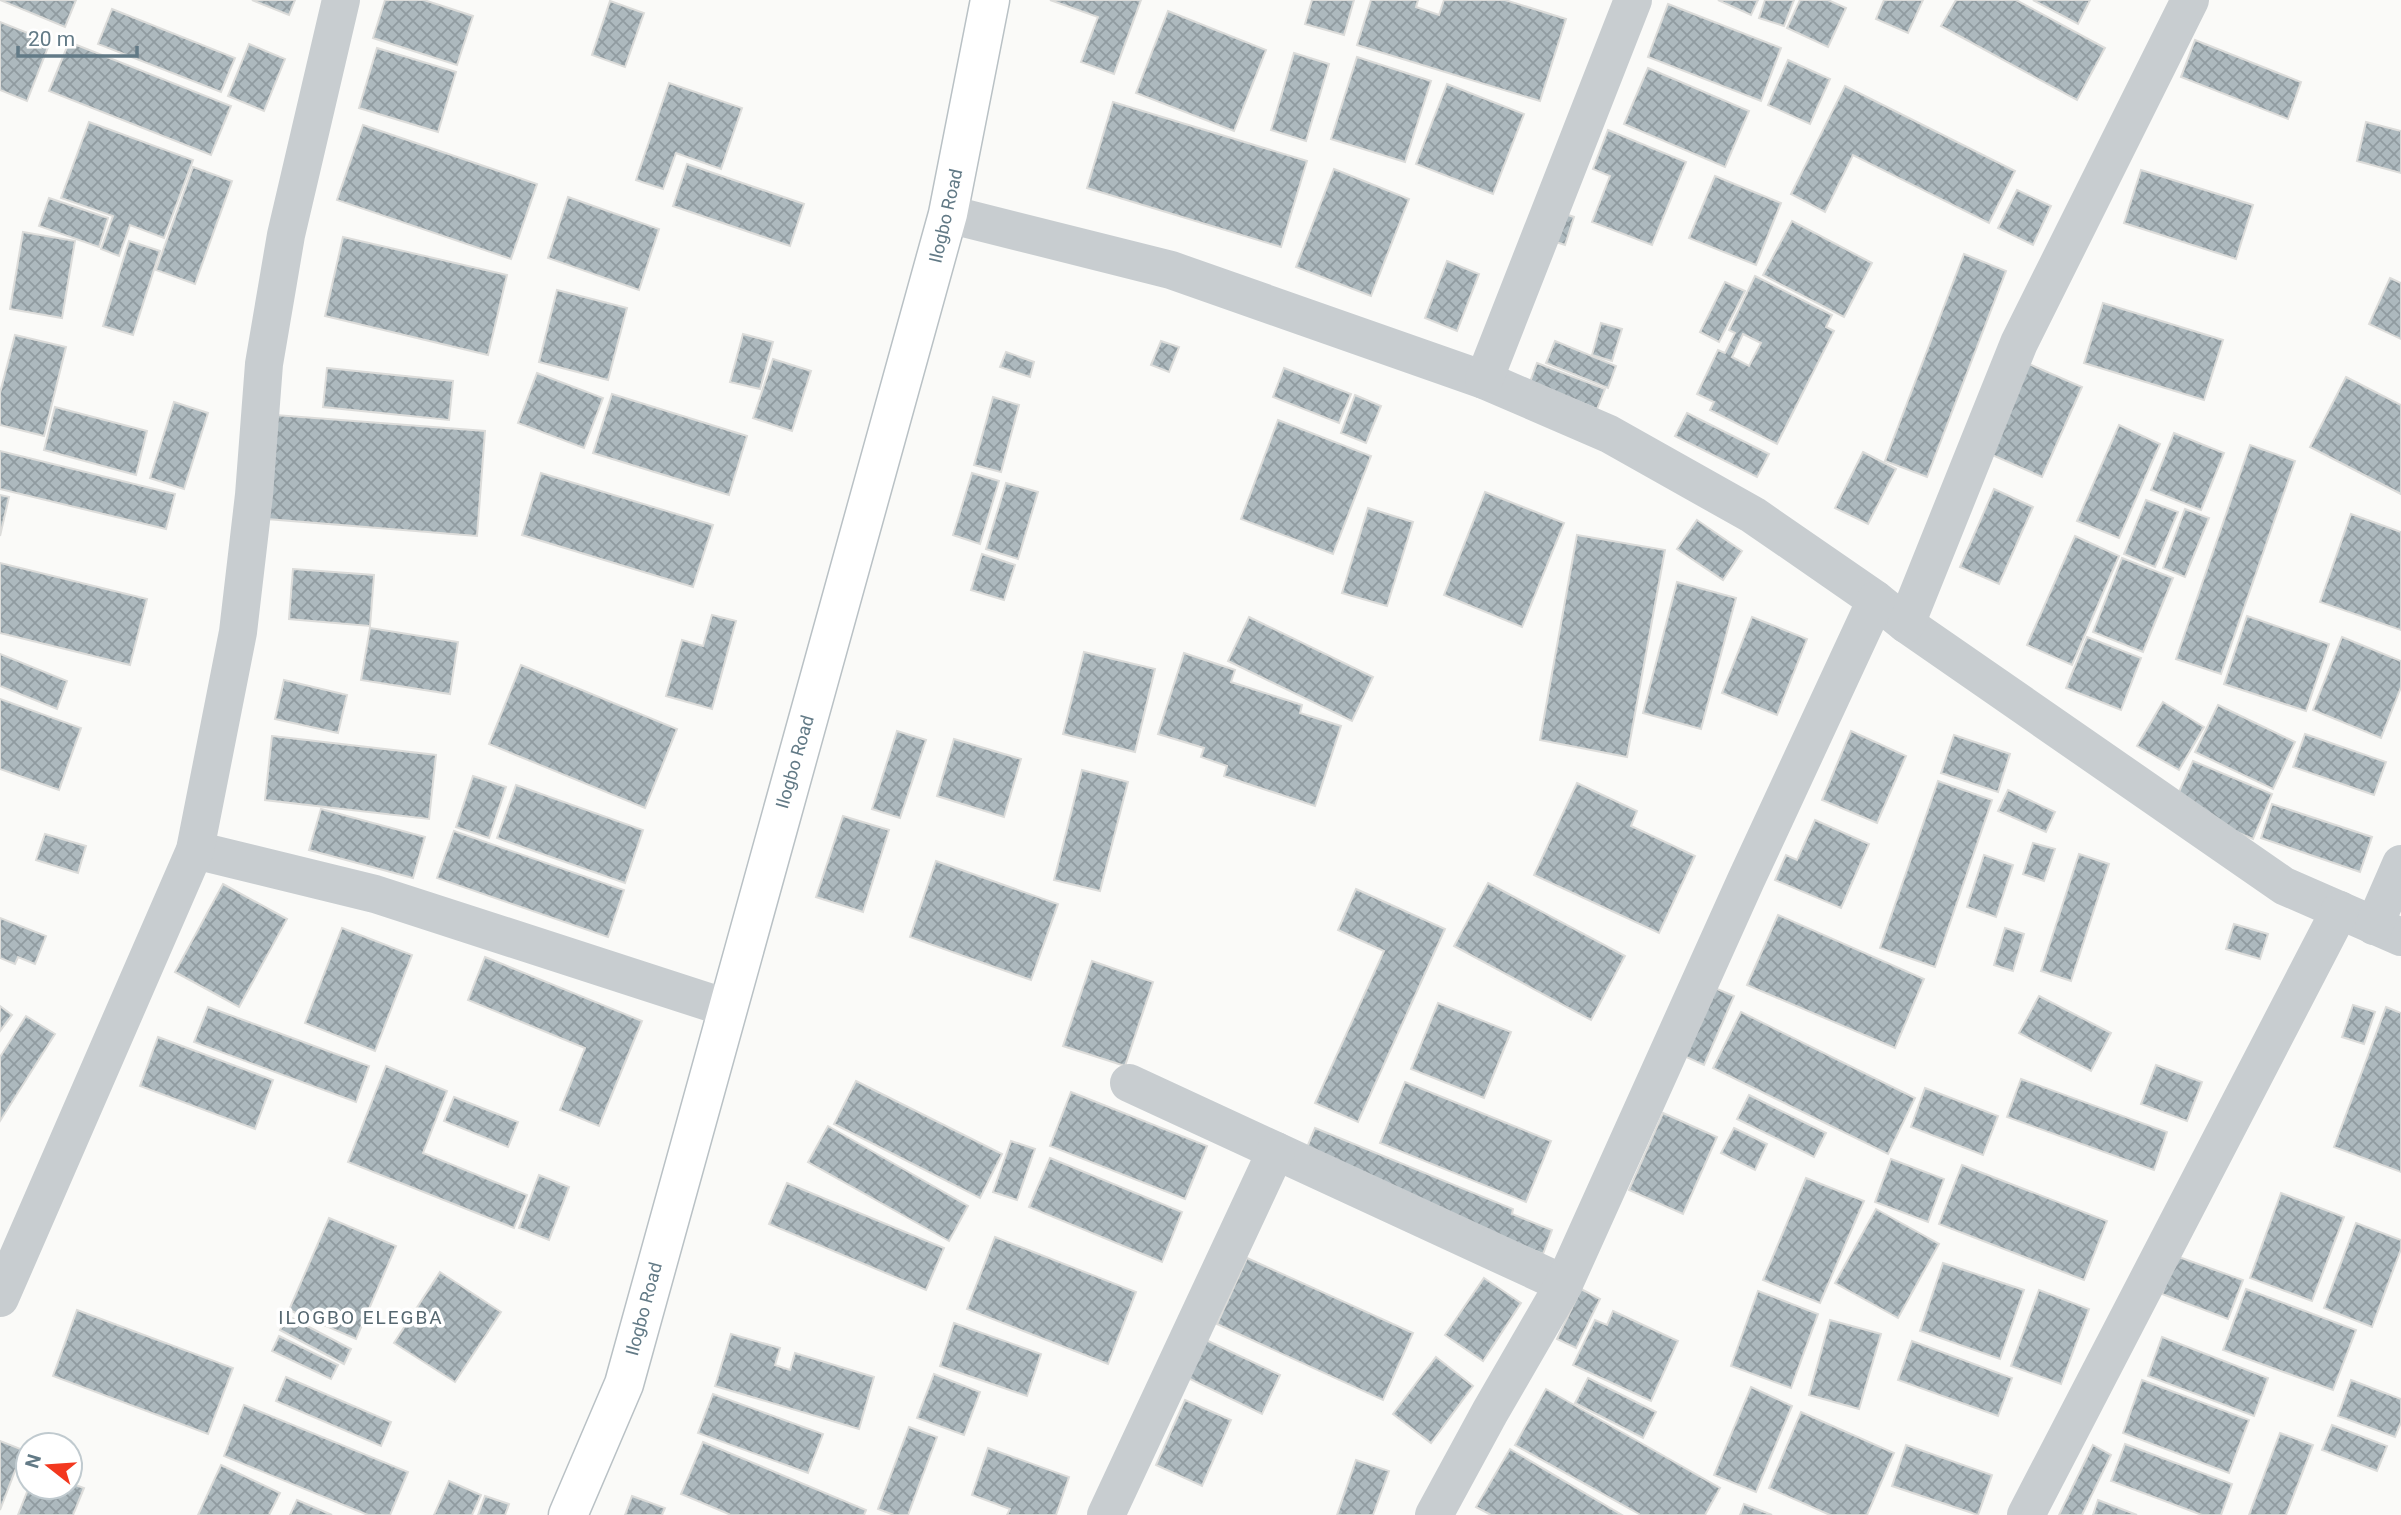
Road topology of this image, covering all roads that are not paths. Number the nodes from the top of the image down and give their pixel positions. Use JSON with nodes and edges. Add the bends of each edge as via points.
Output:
{"nodes":[{"id":1,"x":341,"y":0,"type":"edge"},
{"id":2,"x":990,"y":0,"type":"edge"},
{"id":3,"x":1633,"y":0,"type":"edge"},
{"id":4,"x":2190,"y":0,"type":"edge"},
{"id":5,"x":948,"y":214,"type":"junction"},
{"id":6,"x":1484,"y":380,"type":"junction"},
{"id":7,"x":1876,"y":600,"type":"junction"},
{"id":8,"x":1906,"y":624,"type":"junction"},
{"id":9,"x":195,"y":850,"type":"junction"},
{"id":10,"x":2401,"y":864,"type":"edge"},
{"id":11,"x":2372,"y":924,"type":"edge"},
{"id":12,"x":727,"y":1008,"type":"junction"},
{"id":13,"x":1129,"y":1083,"type":"dead end"},
{"id":14,"x":1276,"y":1151,"type":"junction"},
{"id":15,"x":1564,"y":1283,"type":"junction"},
{"id":16,"x":0,"y":1298,"type":"edge"},
{"id":17,"x":568,"y":1515,"type":"edge"},
{"id":18,"x":1107,"y":1515,"type":"edge"},
{"id":19,"x":1434,"y":1515,"type":"edge"},
{"id":20,"x":2026,"y":1515,"type":"edge"}],
"edges":[{"from":1,"to":9,"type":"street","via":[[279,274],[264,364],[238,632]]},
{"from":2,"to":5,"type":"main road","name":"Ilogbo Road"},
{"from":3,"to":6,"type":"street"},
{"from":4,"to":8,"type":"street","via":[[2020,343]]},
{"from":5,"to":6,"type":"street","via":[[1171,270]]},
{"from":5,"to":12,"type":"main road","name":"Ilogbo Road"},
{"from":6,"to":7,"type":"street","via":[[1609,434],[1741,508]]},
{"from":7,"to":8,"type":"street"},
{"from":7,"to":15,"type":"street"},
{"from":8,"to":11,"type":"street","via":[[2284,886]]},
{"from":9,"to":12,"type":"street","via":[[375,894]]},
{"from":9,"to":16,"type":"street"},
{"from":10,"to":11,"type":"street"},
{"from":11,"to":20,"type":"street"},
{"from":12,"to":17,"type":"main road","name":"Ilogbo Road","via":[[624,1384]]},
{"from":13,"to":14,"type":"street"},
{"from":14,"to":15,"type":"street"},
{"from":14,"to":18,"type":"street"},
{"from":15,"to":19,"type":"street"}]}
